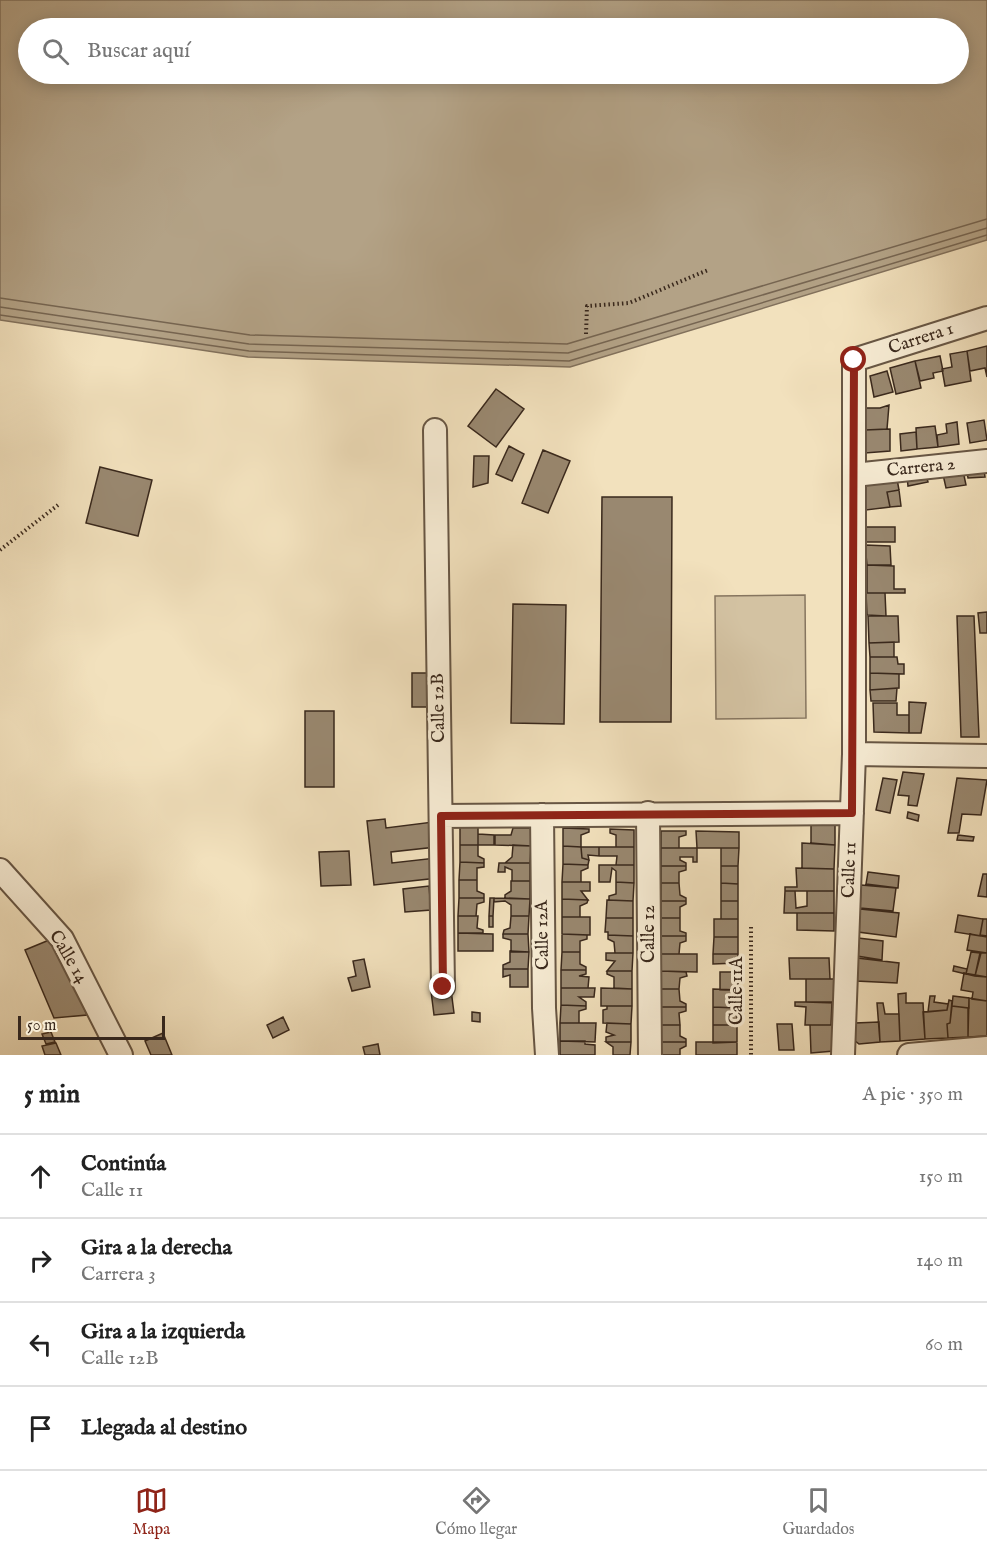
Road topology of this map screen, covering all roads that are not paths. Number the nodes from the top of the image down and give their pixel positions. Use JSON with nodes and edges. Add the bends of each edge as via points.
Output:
{"nodes":[{"id":1,"x":987,"y":318,"type":"edge"},
{"id":2,"x":854,"y":360,"type":"joint"},
{"id":3,"x":435,"y":430,"type":"dead end"},
{"id":4,"x":987,"y":461,"type":"edge"},
{"id":5,"x":854,"y":475,"type":"junction"},
{"id":6,"x":854,"y":754,"type":"junction"},
{"id":7,"x":987,"y":756,"type":"edge"},
{"id":8,"x":648,"y":813,"type":"junction"},
{"id":9,"x":852,"y":813,"type":"junction"},
{"id":10,"x":542,"y":815,"type":"junction"},
{"id":11,"x":441,"y":816,"type":"junction"},
{"id":12,"x":0,"y":870,"type":"edge"},
{"id":13,"x":443,"y":987,"type":"dead end"},
{"id":14,"x":987,"y":1048,"type":"edge"},
{"id":15,"x":121,"y":1055,"type":"edge"},
{"id":16,"x":547,"y":1055,"type":"edge"},
{"id":17,"x":650,"y":1055,"type":"edge"},
{"id":18,"x":843,"y":1055,"type":"edge"},
{"id":19,"x":909,"y":1055,"type":"edge"}],
"edges":[{"from":1,"to":2,"type":"street","name":"Carrera 1"},
{"from":2,"to":5,"type":"street","name":"Calle 11"},
{"from":3,"to":11,"type":"street","name":"Calle 12B"},
{"from":4,"to":5,"type":"street","name":"Carrera 2"},
{"from":5,"to":6,"type":"street","name":"Calle 11"},
{"from":6,"to":7,"type":"street"},
{"from":6,"to":9,"type":"street","name":"Calle 11"},
{"from":8,"to":9,"type":"street"},
{"from":8,"to":10,"type":"street"},
{"from":8,"to":17,"type":"street","name":"Calle 12"},
{"from":9,"to":18,"type":"street","name":"Calle 11"},
{"from":10,"to":11,"type":"street"},
{"from":10,"to":16,"type":"street","name":"Calle 12A"},
{"from":11,"to":13,"type":"street","name":"Calle 12B"},
{"from":12,"to":15,"type":"street","name":"Calle 14","via":[[62,939]]},
{"from":14,"to":19,"type":"street"}]}
